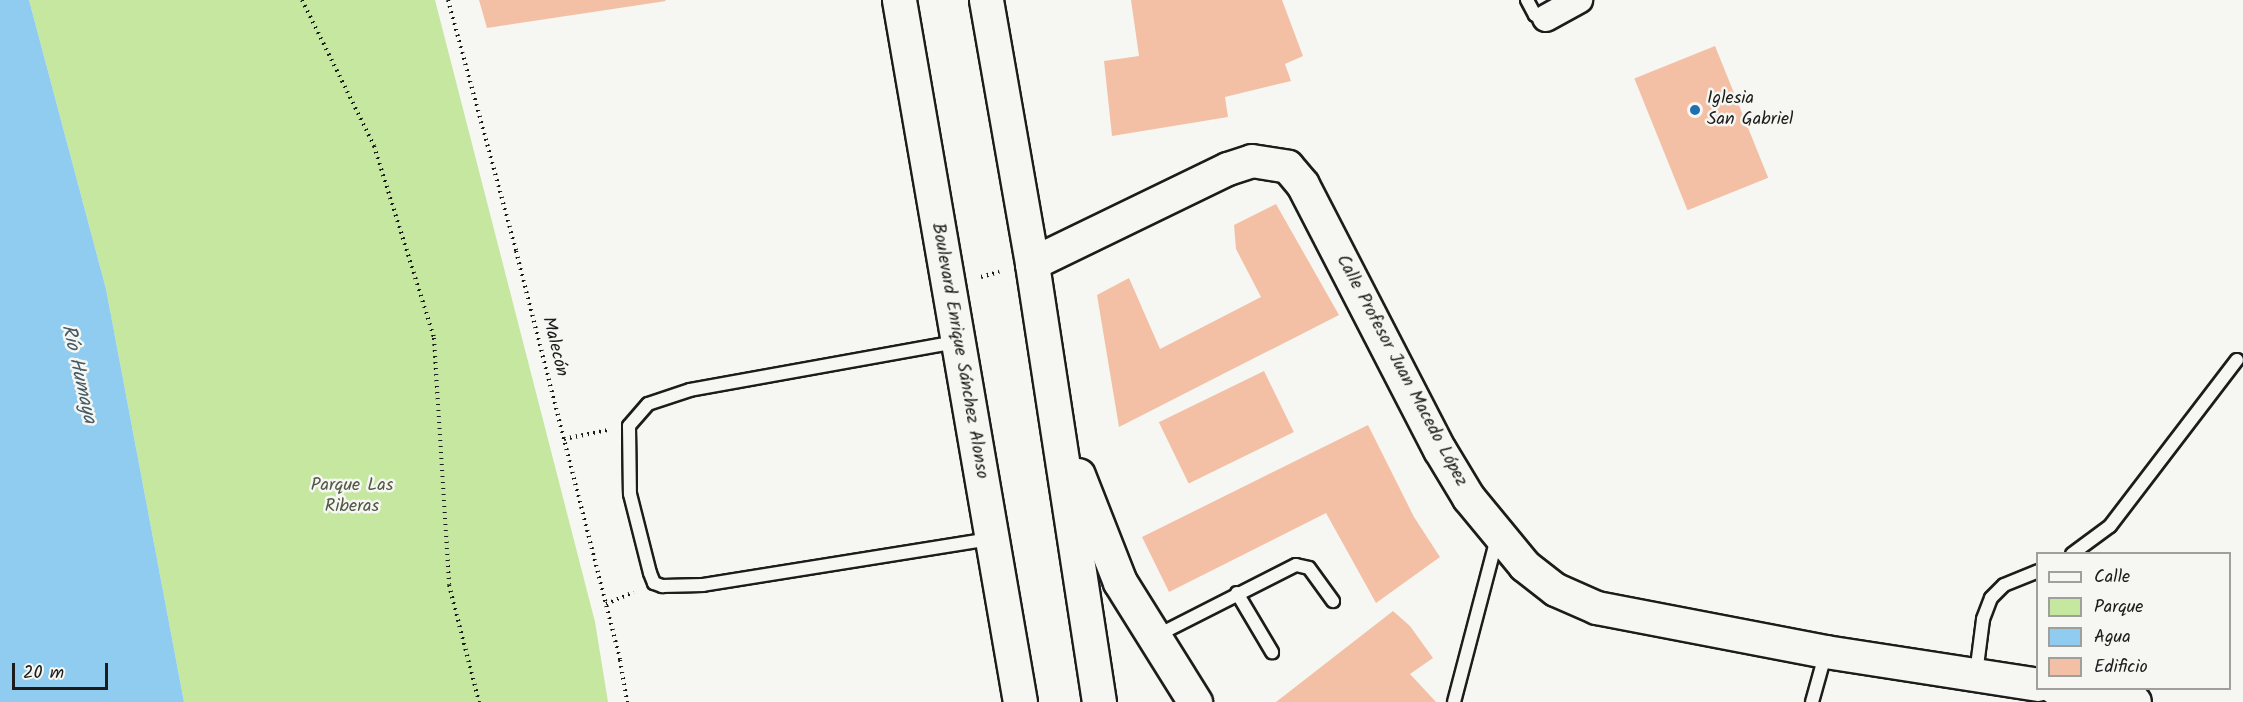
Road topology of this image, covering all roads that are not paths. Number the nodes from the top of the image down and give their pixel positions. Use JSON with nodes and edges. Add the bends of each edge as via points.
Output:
{"nodes":[{"id":1,"x":898,"y":0,"type":"edge"},
{"id":2,"x":986,"y":0,"type":"edge"},
{"id":3,"x":1527,"y":0,"type":"edge"},
{"id":4,"x":1579,"y":0,"type":"edge"},
{"id":5,"x":1546,"y":18,"type":"joint"},
{"id":6,"x":1032,"y":264,"type":"junction"},
{"id":7,"x":956,"y":342,"type":"junction"},
{"id":8,"x":2237,"y":360,"type":"dead end"},
{"id":9,"x":1057,"y":416,"type":"junction"},
{"id":10,"x":1498,"y":535,"type":"junction"},
{"id":11,"x":991,"y":539,"type":"junction"},
{"id":12,"x":2075,"y":552,"type":"edge"},
{"id":13,"x":2036,"y":571,"type":"edge"},
{"id":14,"x":1237,"y":593,"type":"junction"},
{"id":15,"x":1333,"y":601,"type":"dead end"},
{"id":16,"x":1152,"y":638,"type":"junction"},
{"id":17,"x":1272,"y":652,"type":"dead end"},
{"id":18,"x":1826,"y":652,"type":"junction"},
{"id":19,"x":1976,"y":674,"type":"junction"},
{"id":20,"x":2036,"y":686,"type":"edge"},
{"id":21,"x":2066,"y":690,"type":"edge"},
{"id":22,"x":1020,"y":702,"type":"edge"},
{"id":23,"x":1099,"y":702,"type":"edge"},
{"id":24,"x":1195,"y":702,"type":"edge"},
{"id":25,"x":1454,"y":702,"type":"edge"},
{"id":26,"x":1812,"y":702,"type":"edge"},
{"id":27,"x":2135,"y":702,"type":"edge"}],
"edges":[{"from":1,"to":7,"type":"main road","name":"Boulevard Enrique Sánchez Alonso"},
{"from":2,"to":6,"type":"main road"},
{"from":3,"to":5,"type":"lane","via":[[1535,15]]},
{"from":4,"to":5,"type":"street"},
{"from":6,"to":9,"type":"main road"},
{"from":6,"to":10,"type":"street","name":"Calle Profesor Juan Macedo López","via":[[1228,169],[1252,161],[1288,167],[1303,185],[1440,450]]},
{"from":7,"to":11,"type":"main road","name":"Boulevard Enrique Sánchez Alonso"},
{"from":7,"to":11,"type":"lane","via":[[690,390],[648,404],[629,426],[630,494],[654,583],[703,585]]},
{"from":8,"to":12,"type":"lane","via":[[2110,526]]},
{"from":9,"to":16,"type":"main road","via":[[1116,571]]},
{"from":9,"to":23,"type":"main road"},
{"from":10,"to":18,"type":"street","name":"Calle Profesor Juan Macedo López","via":[[1526,566],[1556,590],[1597,608]]},
{"from":10,"to":25,"type":"lane"},
{"from":11,"to":22,"type":"main road","name":"Boulevard Enrique Sánchez Alonso"},
{"from":13,"to":19,"type":"lane","via":[[2004,585],[1991,598],[1983,619]]},
{"from":14,"to":15,"type":"lane","via":[[1278,571],[1303,565]]},
{"from":14,"to":16,"type":"lane"},
{"from":14,"to":17,"type":"lane"},
{"from":16,"to":24,"type":"main road"},
{"from":18,"to":19,"type":"street","name":"Calle Profesor Juan Macedo López"},
{"from":18,"to":26,"type":"lane"},
{"from":19,"to":20,"type":"street","name":"Calle Profesor Juan Macedo López"},
{"from":21,"to":27,"type":"street"}]}
